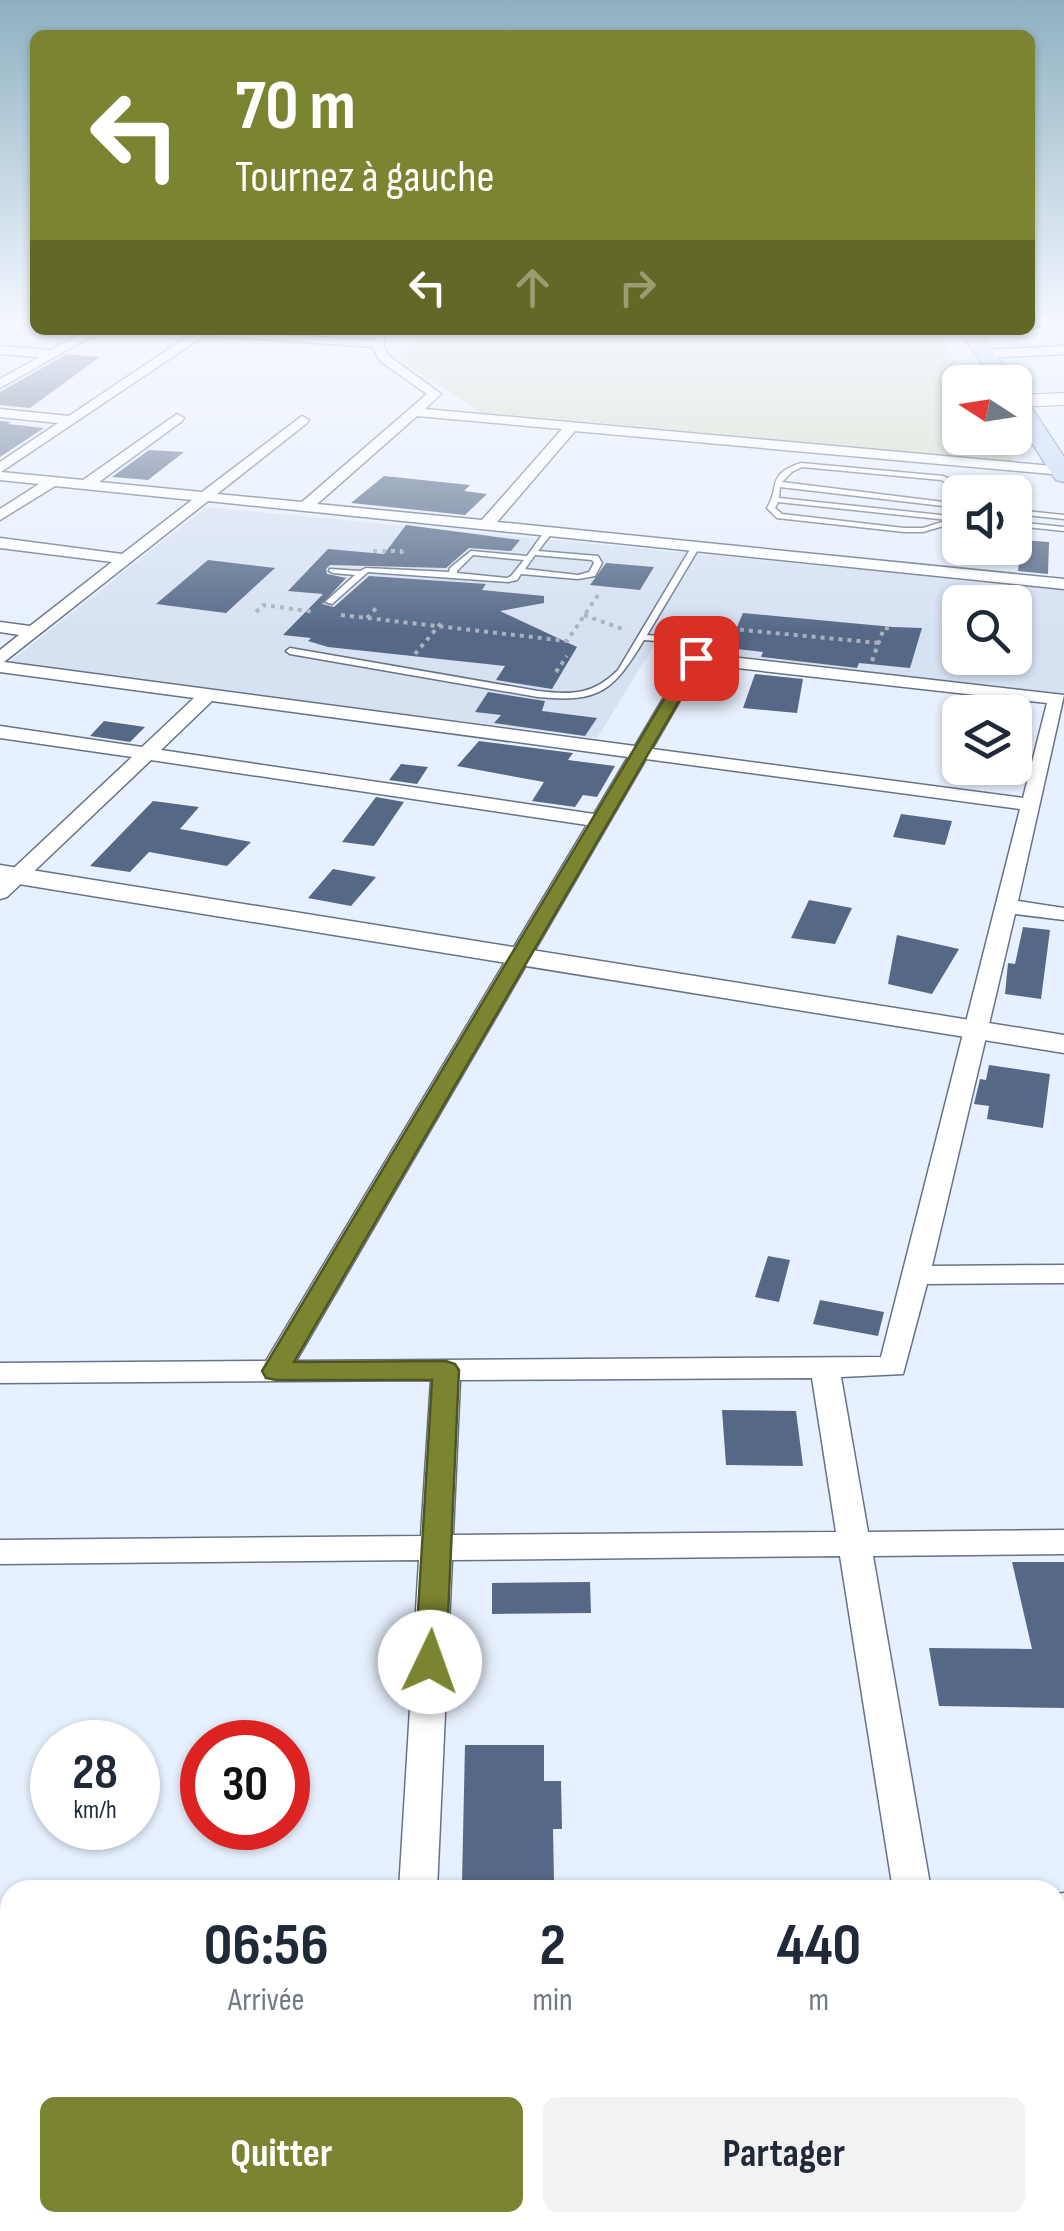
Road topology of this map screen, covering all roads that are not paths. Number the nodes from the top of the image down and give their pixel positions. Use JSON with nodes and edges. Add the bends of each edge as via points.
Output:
{"nodes":[{"id":1,"x":63,"y":425,"type":"edge"},
{"id":2,"x":167,"y":425,"type":"edge"},
{"id":3,"x":296,"y":425,"type":"edge"},
{"id":4,"x":399,"y":425,"type":"edge"},
{"id":5,"x":560,"y":425,"type":"edge"},
{"id":6,"x":570,"y":426,"type":"junction"},
{"id":7,"x":1032,"y":426,"type":"edge"},
{"id":8,"x":0,"y":468,"type":"edge"},
{"id":9,"x":1063,"y":473,"type":"edge"},
{"id":10,"x":0,"y":476,"type":"edge"},
{"id":11,"x":942,"y":478,"type":"edge"},
{"id":12,"x":53,"y":481,"type":"junction"},
{"id":13,"x":86,"y":484,"type":"junction"},
{"id":14,"x":777,"y":484,"type":"junction"},
{"id":15,"x":206,"y":496,"type":"junction"},
{"id":16,"x":776,"y":500,"type":"junction"},
{"id":17,"x":0,"y":501,"type":"edge"},
{"id":18,"x":20,"y":503,"type":"junction"},
{"id":19,"x":942,"y":504,"type":"edge"},
{"id":20,"x":306,"y":506,"type":"junction"},
{"id":21,"x":1032,"y":514,"type":"edge"},
{"id":22,"x":0,"y":516,"type":"edge"},
{"id":23,"x":1064,"y":517,"type":"edge"},
{"id":24,"x":485,"y":526,"type":"junction"},
{"id":25,"x":1032,"y":526,"type":"edge"},
{"id":26,"x":1064,"y":529,"type":"edge"},
{"id":27,"x":548,"y":533,"type":"junction"},
{"id":28,"x":0,"y":543,"type":"edge"},
{"id":29,"x":695,"y":548,"type":"junction"},
{"id":30,"x":531,"y":555,"type":"junction"},
{"id":31,"x":406,"y":558,"type":"dead end"},
{"id":32,"x":126,"y":559,"type":"junction"},
{"id":33,"x":396,"y":570,"type":"junction"},
{"id":34,"x":519,"y":571,"type":"junction"},
{"id":35,"x":334,"y":572,"type":"dead end"},
{"id":36,"x":358,"y":573,"type":"junction"},
{"id":37,"x":453,"y":575,"type":"junction"},
{"id":38,"x":1064,"y":584,"type":"edge"},
{"id":39,"x":328,"y":602,"type":"dead end"},
{"id":40,"x":0,"y":627,"type":"edge"},
{"id":41,"x":34,"y":632,"type":"junction"},
{"id":42,"x":642,"y":636,"type":"junction"},
{"id":43,"x":714,"y":644,"type":"road end"},
{"id":44,"x":290,"y":651,"type":"dead end"},
{"id":45,"x":0,"y":658,"type":"edge"},
{"id":46,"x":0,"y":667,"type":"edge"},
{"id":47,"x":208,"y":695,"type":"junction"},
{"id":48,"x":1060,"y":700,"type":"edge"},
{"id":49,"x":0,"y":732,"type":"edge"},
{"id":50,"x":640,"y":753,"type":"junction"},
{"id":51,"x":146,"y":754,"type":"junction"},
{"id":52,"x":1031,"y":805,"type":"junction"},
{"id":53,"x":600,"y":821,"type":"junction"},
{"id":54,"x":6,"y":880,"type":"edge"},
{"id":55,"x":1006,"y":906,"type":"junction"},
{"id":56,"x":1064,"y":914,"type":"edge"},
{"id":57,"x":520,"y":957,"type":"junction"},
{"id":58,"x":976,"y":1030,"type":"junction"},
{"id":59,"x":1064,"y":1044,"type":"edge"},
{"id":60,"x":1064,"y":1274,"type":"edge"},
{"id":61,"x":916,"y":1275,"type":"junction"},
{"id":62,"x":825,"y":1368,"type":"junction"},
{"id":63,"x":446,"y":1370,"type":"junction"},
{"id":64,"x":276,"y":1371,"type":"junction"},
{"id":65,"x":0,"y":1373,"type":"edge"},
{"id":66,"x":1064,"y":1542,"type":"edge"},
{"id":67,"x":854,"y":1544,"type":"junction"},
{"id":68,"x":436,"y":1548,"type":"junction"},
{"id":69,"x":0,"y":1552,"type":"edge"},
{"id":70,"x":419,"y":1880,"type":"edge"},
{"id":71,"x":910,"y":1880,"type":"edge"}],
"edges":[{"from":1,"to":8,"type":"street"},
{"from":2,"to":13,"type":"street"},
{"from":3,"to":15,"type":"street"},
{"from":4,"to":20,"type":"street"},
{"from":5,"to":6,"type":"street"},
{"from":6,"to":9,"type":"street"},
{"from":6,"to":24,"type":"street"},
{"from":7,"to":9,"type":"highway"},
{"from":10,"to":12,"type":"street"},
{"from":11,"to":14,"type":"lane","via":[[801,465]]},
{"from":12,"to":13,"type":"street"},
{"from":12,"to":18,"type":"street"},
{"from":13,"to":15,"type":"street"},
{"from":14,"to":16,"type":"lane"},
{"from":14,"to":19,"type":"lane"},
{"from":15,"to":20,"type":"street"},
{"from":15,"to":32,"type":"street"},
{"from":16,"to":16,"type":"lane","via":[[771,508],[780,516],[904,530],[960,519]]},
{"from":17,"to":18,"type":"street"},
{"from":18,"to":22,"type":"street"},
{"from":20,"to":24,"type":"street"},
{"from":21,"to":23,"type":"lane"},
{"from":24,"to":27,"type":"street"},
{"from":25,"to":26,"type":"lane"},
{"from":27,"to":29,"type":"street"},
{"from":27,"to":30,"type":"lane"},
{"from":28,"to":32,"type":"street"},
{"from":29,"to":38,"type":"street"},
{"from":29,"to":42,"type":"lane"},
{"from":30,"to":34,"type":"lane"},
{"from":30,"to":34,"type":"lane","via":[[598,563],[592,574],[578,577]]},
{"from":30,"to":37,"type":"lane","via":[[472,554]]},
{"from":31,"to":33,"type":"lane"},
{"from":32,"to":41,"type":"street"},
{"from":33,"to":36,"type":"lane"},
{"from":33,"to":37,"type":"lane"},
{"from":34,"to":37,"type":"lane","via":[[497,582]]},
{"from":35,"to":36,"type":"lane"},
{"from":36,"to":39,"type":"lane"},
{"from":40,"to":41,"type":"street"},
{"from":41,"to":45,"type":"street"},
{"from":42,"to":43,"type":"lane"},
{"from":42,"to":44,"type":"lane","via":[[608,686],[568,697]]},
{"from":46,"to":47,"type":"street"},
{"from":47,"to":50,"type":"street"},
{"from":47,"to":51,"type":"street"},
{"from":48,"to":50,"type":"street","via":[[696,658]]},
{"from":48,"to":52,"type":"street"},
{"from":49,"to":51,"type":"street"},
{"from":50,"to":52,"type":"street"},
{"from":50,"to":53,"type":"street"},
{"from":51,"to":53,"type":"street"},
{"from":51,"to":54,"type":"street"},
{"from":52,"to":55,"type":"street"},
{"from":53,"to":57,"type":"street"},
{"from":54,"to":57,"type":"street"},
{"from":55,"to":56,"type":"street"},
{"from":55,"to":58,"type":"street"},
{"from":57,"to":58,"type":"street"},
{"from":57,"to":64,"type":"street"},
{"from":58,"to":59,"type":"street"},
{"from":58,"to":61,"type":"street"},
{"from":60,"to":61,"type":"street"},
{"from":61,"to":62,"type":"street","via":[[893,1367]]},
{"from":62,"to":63,"type":"street"},
{"from":62,"to":67,"type":"street"},
{"from":63,"to":64,"type":"street"},
{"from":63,"to":68,"type":"street"},
{"from":64,"to":65,"type":"street"},
{"from":66,"to":67,"type":"street"},
{"from":67,"to":68,"type":"street"},
{"from":67,"to":71,"type":"street"},
{"from":68,"to":69,"type":"street"},
{"from":68,"to":70,"type":"street"}]}
